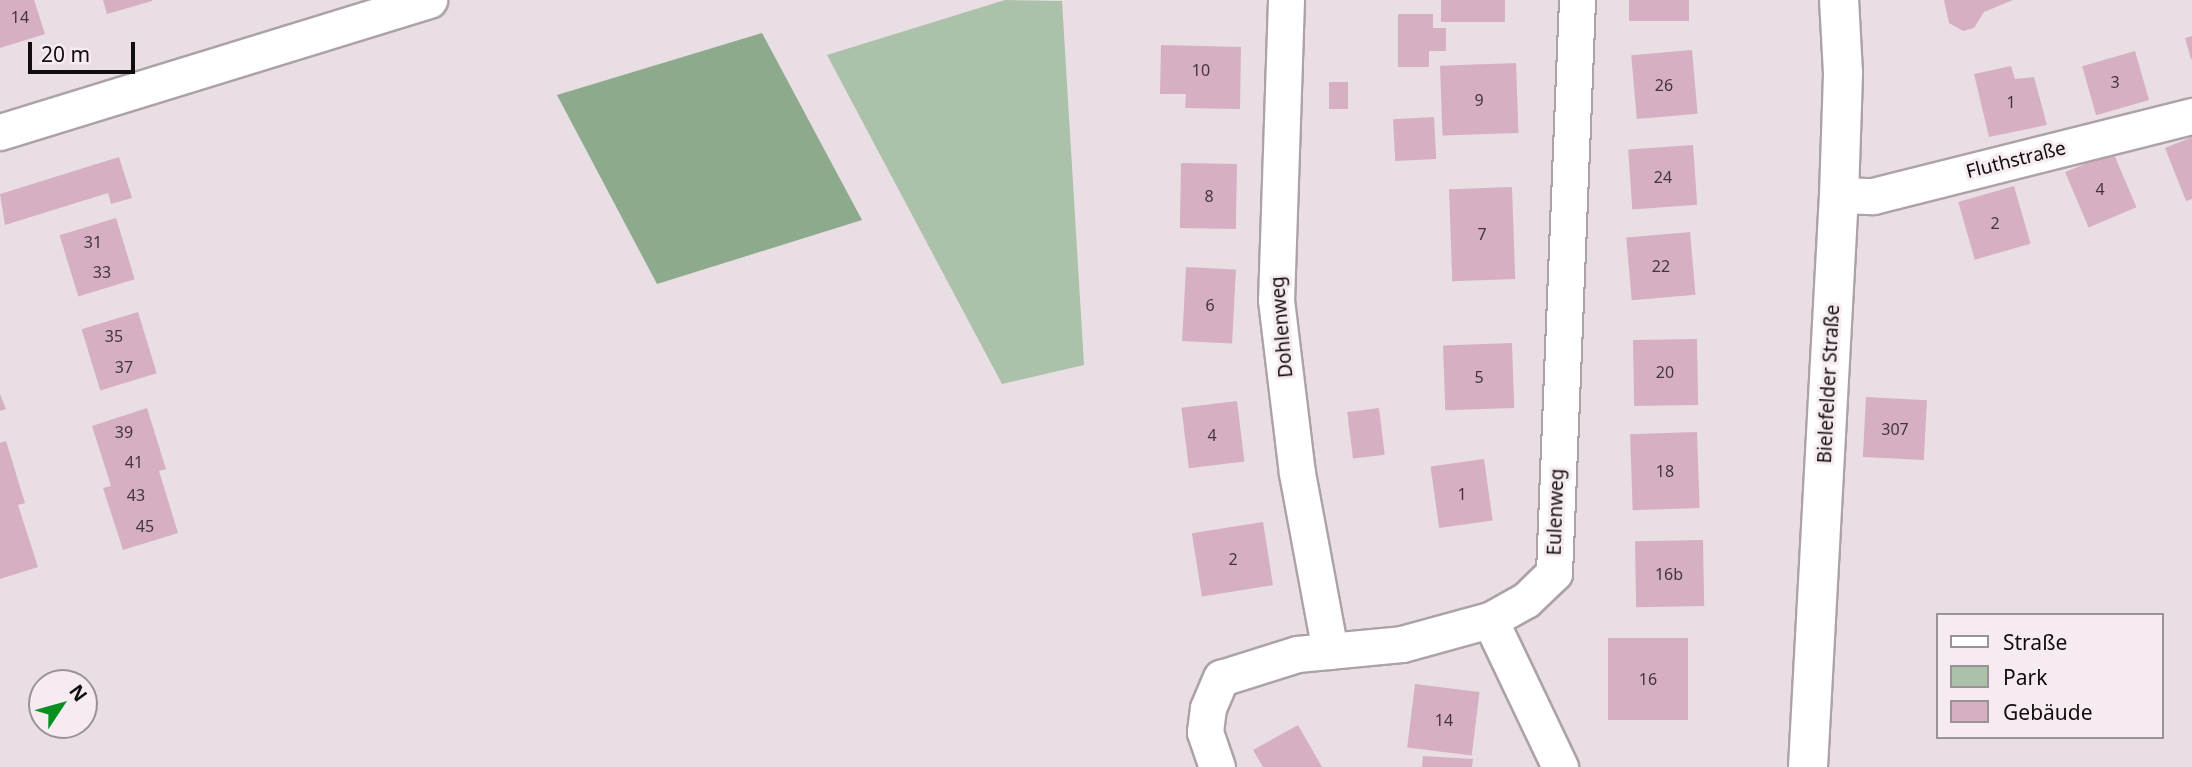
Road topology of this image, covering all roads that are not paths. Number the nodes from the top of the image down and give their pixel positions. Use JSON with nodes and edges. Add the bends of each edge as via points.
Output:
{"nodes":[{"id":1,"x":429,"y":0,"type":"edge"},
{"id":2,"x":1286,"y":0,"type":"edge"},
{"id":3,"x":1577,"y":0,"type":"edge"},
{"id":4,"x":1839,"y":0,"type":"edge"},
{"id":5,"x":2192,"y":116,"type":"edge"},
{"id":6,"x":0,"y":132,"type":"edge"},
{"id":7,"x":1839,"y":195,"type":"junction"},
{"id":8,"x":1490,"y":620,"type":"junction"},
{"id":9,"x":1330,"y":651,"type":"junction"},
{"id":10,"x":1217,"y":767,"type":"edge"},
{"id":11,"x":1560,"y":767,"type":"edge"},
{"id":12,"x":1808,"y":767,"type":"edge"}],
"edges":[{"from":1,"to":6,"type":"street"},
{"from":2,"to":9,"type":"street","name":"Dohlenweg","via":[[1276,300],[1297,474]]},
{"from":3,"to":8,"type":"street","name":"Eulenweg","via":[[1554,573],[1526,600]]},
{"from":4,"to":7,"type":"main road","name":"Bielefelder Straße","via":[[1843,73]]},
{"from":5,"to":7,"type":"street","name":"Fluthstraße","via":[[1873,196]]},
{"from":7,"to":12,"type":"main road","name":"Bielefelder Straße"},
{"from":8,"to":9,"type":"street","name":"Eulenweg","via":[[1402,644]]},
{"from":8,"to":11,"type":"street"},
{"from":9,"to":10,"type":"street","name":"Eulenweg","via":[[1260,663],[1221,678],[1208,708],[1205,732]]}]}
